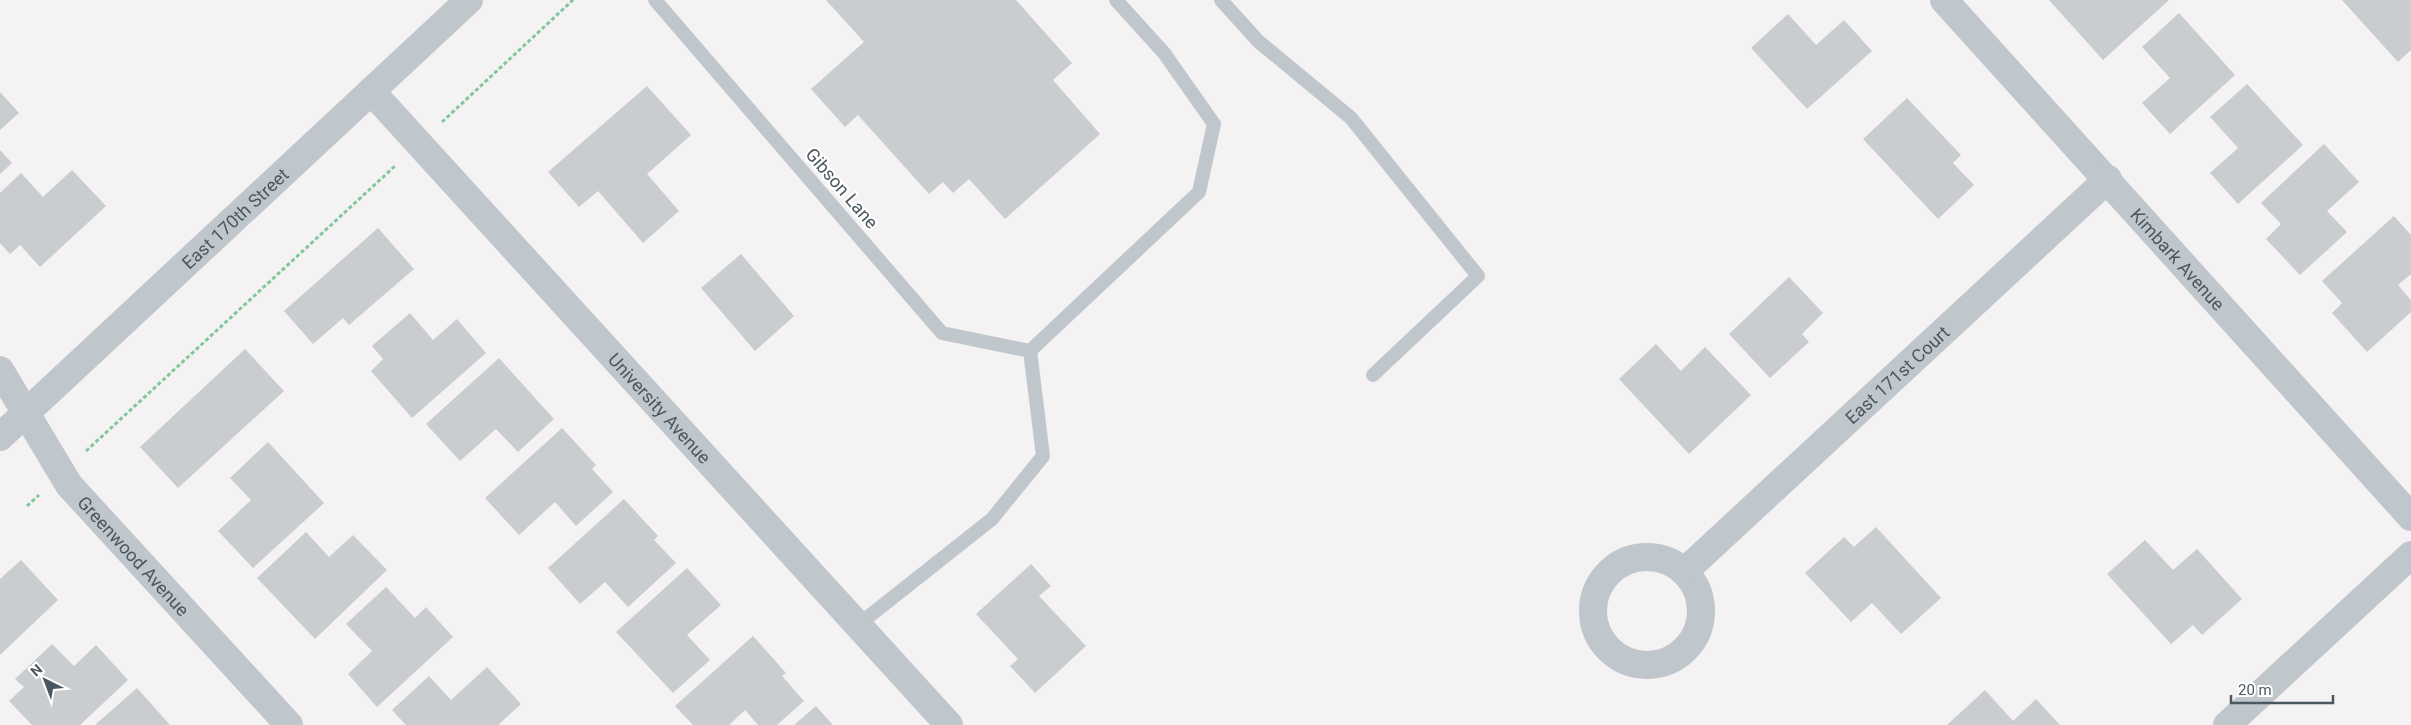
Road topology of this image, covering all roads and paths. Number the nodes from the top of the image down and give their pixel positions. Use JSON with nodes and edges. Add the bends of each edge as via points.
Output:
{"nodes":[{"id":1,"x":469,"y":0,"type":"edge"},
{"id":2,"x":573,"y":0,"type":"edge"},
{"id":3,"x":656,"y":0,"type":"edge"},
{"id":4,"x":1116,"y":0,"type":"edge"},
{"id":5,"x":1221,"y":0,"type":"edge"},
{"id":6,"x":1944,"y":0,"type":"edge"},
{"id":7,"x":371,"y":92,"type":"junction"},
{"id":8,"x":418,"y":144,"type":"junction"},
{"id":9,"x":2108,"y":179,"type":"junction"},
{"id":10,"x":1030,"y":351,"type":"junction"},
{"id":11,"x":0,"y":370,"type":"edge"},
{"id":12,"x":1373,"y":375,"type":"dead end"},
{"id":13,"x":25,"y":414,"type":"junction"},
{"id":14,"x":0,"y":437,"type":"edge"},
{"id":15,"x":80,"y":457,"type":"dead end"},
{"id":16,"x":2411,"y":517,"type":"edge"},
{"id":17,"x":2411,"y":555,"type":"edge"},
{"id":18,"x":1685,"y":571,"type":"dead end"},
{"id":19,"x":858,"y":625,"type":"junction"},
{"id":20,"x":289,"y":725,"type":"edge"},
{"id":21,"x":949,"y":725,"type":"edge"},
{"id":22,"x":2227,"y":725,"type":"edge"}],
"edges":[{"from":1,"to":7,"type":"street","name":"East 170th Street"},
{"from":2,"to":8,"type":"path"},
{"from":3,"to":10,"type":"lane","name":"Gibson Lane","via":[[942,333]]},
{"from":4,"to":10,"type":"lane","via":[[1164,53],[1214,124],[1199,192]]},
{"from":5,"to":12,"type":"lane","via":[[1258,41],[1351,118],[1478,276]]},
{"from":6,"to":9,"type":"street","name":"Kimbark Avenue"},
{"from":7,"to":8,"type":"street","name":"University Avenue"},
{"from":7,"to":13,"type":"street","name":"East 170th Street"},
{"from":8,"to":15,"type":"path"},
{"from":8,"to":19,"type":"street","name":"University Avenue"},
{"from":9,"to":16,"type":"street","name":"Kimbark Avenue"},
{"from":9,"to":18,"type":"street","name":"East 171st Court"},
{"from":10,"to":19,"type":"lane","via":[[1043,456],[992,519]]},
{"from":11,"to":13,"type":"street","name":"Greenwood Avenue"},
{"from":13,"to":14,"type":"street","name":"East 170th Street"},
{"from":13,"to":20,"type":"street","name":"Greenwood Avenue","via":[[69,485]]},
{"from":17,"to":22,"type":"street"},
{"from":19,"to":21,"type":"street","name":"University Avenue"}]}
